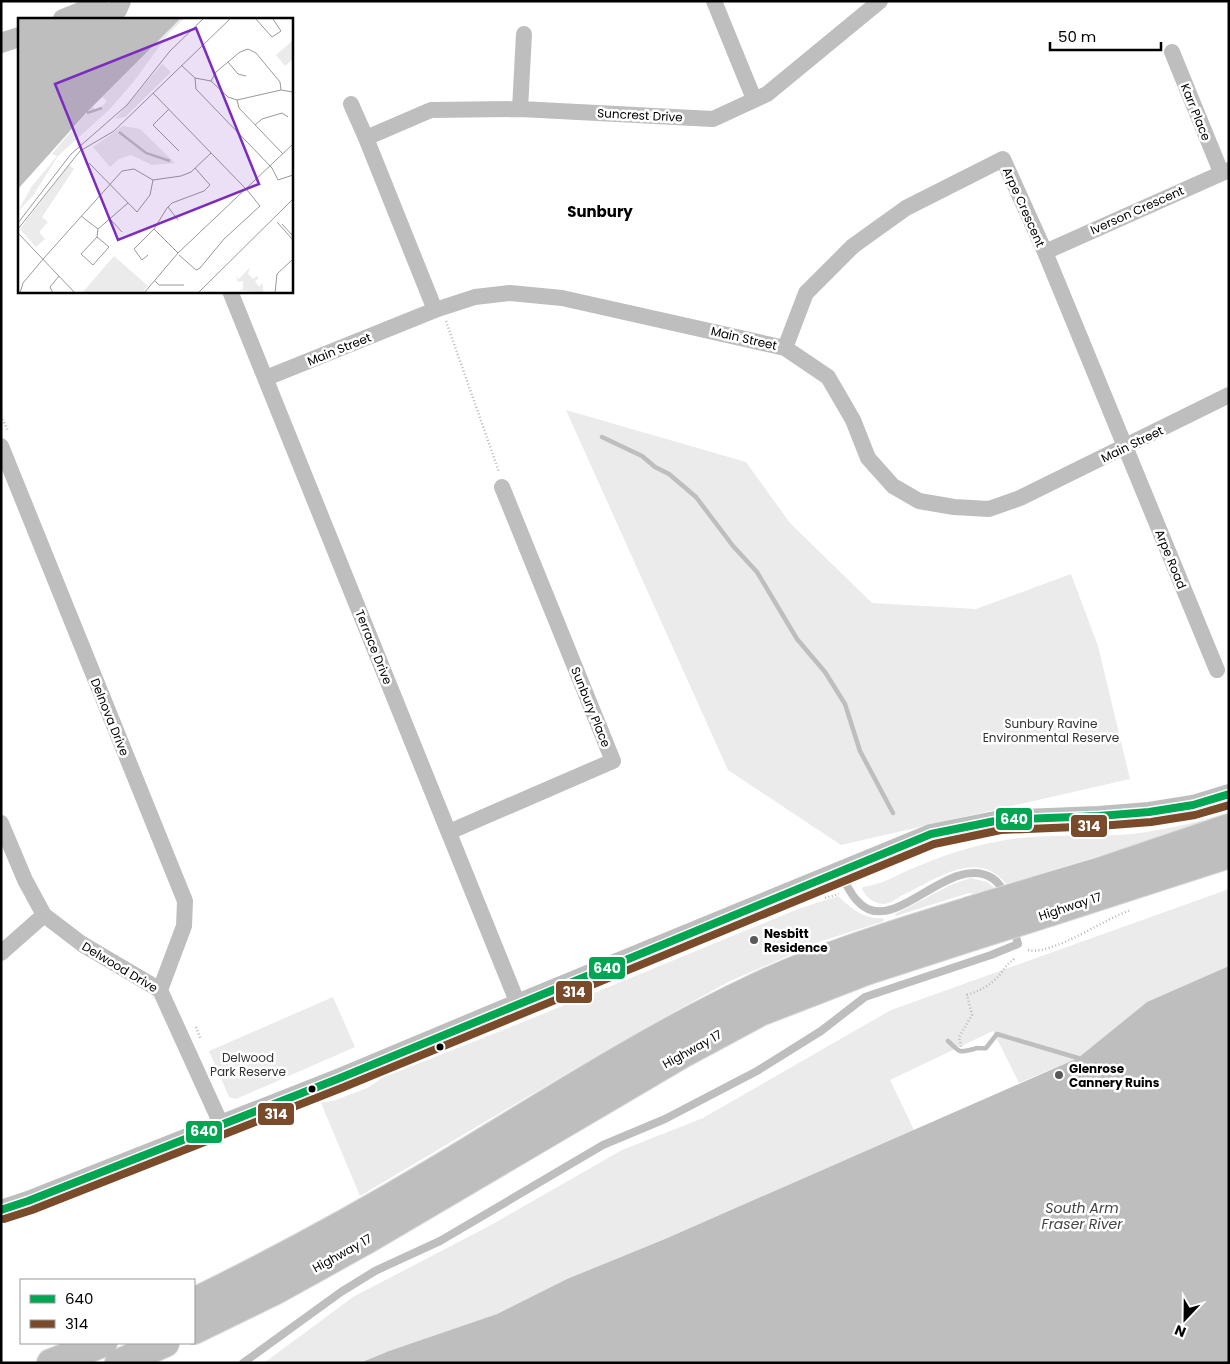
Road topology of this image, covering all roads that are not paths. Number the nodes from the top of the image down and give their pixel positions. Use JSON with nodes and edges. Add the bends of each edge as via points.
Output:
{"nodes":[{"id":1,"x":714,"y":1,"type":"edge"},
{"id":2,"x":880,"y":1,"type":"edge"},
{"id":3,"x":109,"y":8,"type":"edge"},
{"id":4,"x":67,"y":18,"type":"edge"},
{"id":5,"x":524,"y":34,"type":"dead end"},
{"id":6,"x":18,"y":36,"type":"edge"},
{"id":7,"x":1,"y":44,"type":"edge"},
{"id":8,"x":1172,"y":52,"type":"dead end"},
{"id":9,"x":754,"y":99,"type":"junction"},
{"id":10,"x":351,"y":104,"type":"dead end"},
{"id":11,"x":520,"y":109,"type":"junction"},
{"id":12,"x":366,"y":138,"type":"junction"},
{"id":13,"x":1225,"y":171,"type":"edge"},
{"id":14,"x":1045,"y":252,"type":"junction"},
{"id":15,"x":230,"y":292,"type":"edge"},
{"id":16,"x":438,"y":309,"type":"junction"},
{"id":17,"x":785,"y":348,"type":"junction"},
{"id":18,"x":266,"y":378,"type":"junction"},
{"id":19,"x":1229,"y":395,"type":"edge"},
{"id":20,"x":1,"y":446,"type":"edge"},
{"id":21,"x":1125,"y":447,"type":"junction"},
{"id":22,"x":502,"y":487,"type":"road end"},
{"id":23,"x":1217,"y":670,"type":"dead end"},
{"id":24,"x":1229,"y":794,"type":"edge"},
{"id":25,"x":1,"y":823,"type":"edge"},
{"id":26,"x":1229,"y":828,"type":"edge"},
{"id":27,"x":449,"y":832,"type":"junction"},
{"id":28,"x":1229,"y":854,"type":"edge"},
{"id":29,"x":839,"y":871,"type":"junction"},
{"id":30,"x":1048,"y":900,"type":"junction"},
{"id":31,"x":1008,"y":907,"type":"dead end"},
{"id":32,"x":44,"y":915,"type":"junction"},
{"id":33,"x":1010,"y":916,"type":"dead end"},
{"id":34,"x":971,"y":923,"type":"junction"},
{"id":35,"x":1,"y":954,"type":"edge"},
{"id":36,"x":160,"y":990,"type":"junction"},
{"id":37,"x":518,"y":1004,"type":"junction"},
{"id":38,"x":222,"y":1124,"type":"junction"},
{"id":39,"x":1,"y":1210,"type":"edge"},
{"id":40,"x":195,"y":1302,"type":"edge"},
{"id":41,"x":195,"y":1330,"type":"edge"},
{"id":42,"x":100,"y":1344,"type":"edge"},
{"id":43,"x":163,"y":1344,"type":"edge"},
{"id":44,"x":51,"y":1363,"type":"edge"},
{"id":45,"x":119,"y":1363,"type":"edge"},
{"id":46,"x":243,"y":1363,"type":"edge"}],
"edges":[{"from":1,"to":9,"type":"street"},
{"from":2,"to":9,"type":"street","name":"Suncrest Drive","via":[[767,94]]},
{"from":3,"to":4,"type":"street"},
{"from":5,"to":11,"type":"street"},
{"from":6,"to":7,"type":"street"},
{"from":8,"to":13,"type":"street","name":"Karr Place"},
{"from":9,"to":11,"type":"street","name":"Suncrest Drive","via":[[713,119]]},
{"from":10,"to":12,"type":"street"},
{"from":11,"to":12,"type":"street","name":"Suncrest Drive","via":[[431,110]]},
{"from":12,"to":16,"type":"street"},
{"from":13,"to":14,"type":"street","name":"Iverson Crescent"},
{"from":14,"to":17,"type":"street","name":"Arpe Crescent","via":[[1003,159],[906,208],[853,246],[806,293]]},
{"from":14,"to":21,"type":"street","name":"Arpe Crescent"},
{"from":15,"to":18,"type":"street","name":"Terrace Drive"},
{"from":16,"to":17,"type":"street","name":"Main Street","via":[[474,297],[510,293],[562,298]]},
{"from":16,"to":18,"type":"street","name":"Main Street"},
{"from":17,"to":21,"type":"street","name":"Main Street","via":[[828,377],[853,420],[868,458],[893,486],[919,501],[989,509],[1020,498]]},
{"from":18,"to":27,"type":"street","name":"Terrace Drive"},
{"from":19,"to":21,"type":"street","name":"Main Street"},
{"from":20,"to":36,"type":"street","name":"Delnova Drive","via":[[185,901],[184,926]]},
{"from":21,"to":23,"type":"street","name":"Arpe Road"},
{"from":22,"to":27,"type":"street","name":"Sunbury Place","via":[[613,762]]},
{"from":24,"to":29,"type":"street","via":[[1193,805],[1149,812],[1000,820],[963,826],[931,834]]},
{"from":25,"to":32,"type":"street","name":"Delwood Drive"},
{"from":26,"to":30,"type":"highway","name":"Highway 17","via":[[1102,871]]},
{"from":27,"to":37,"type":"street","name":"Terrace Drive"},
{"from":28,"to":30,"type":"highway","name":"Highway 17"},
{"from":29,"to":31,"type":"lane","via":[[849,891],[869,910],[880,912],[893,908],[954,877],[974,872],[996,880]]},
{"from":29,"to":37,"type":"street"},
{"from":30,"to":34,"type":"highway","name":"Highway 17","bridge":true},
{"from":32,"to":35,"type":"street"},
{"from":32,"to":36,"type":"street","name":"Delwood Drive","via":[[82,944]]},
{"from":33,"to":46,"type":"lane","via":[[1018,944],[865,997],[821,1031],[757,1071],[666,1119],[603,1145],[440,1241],[374,1271]]},
{"from":34,"to":40,"type":"highway","name":"Highway 17","via":[[860,946],[752,989],[672,1030],[344,1224]]},
{"from":34,"to":41,"type":"highway","name":"Highway 17","via":[[866,971],[760,1012],[682,1054],[366,1240],[276,1290]]},
{"from":36,"to":38,"type":"street","name":"Delwood Drive"},
{"from":37,"to":38,"type":"street"},
{"from":38,"to":39,"type":"street"},
{"from":42,"to":44,"type":"highway"},
{"from":43,"to":45,"type":"highway"}]}
